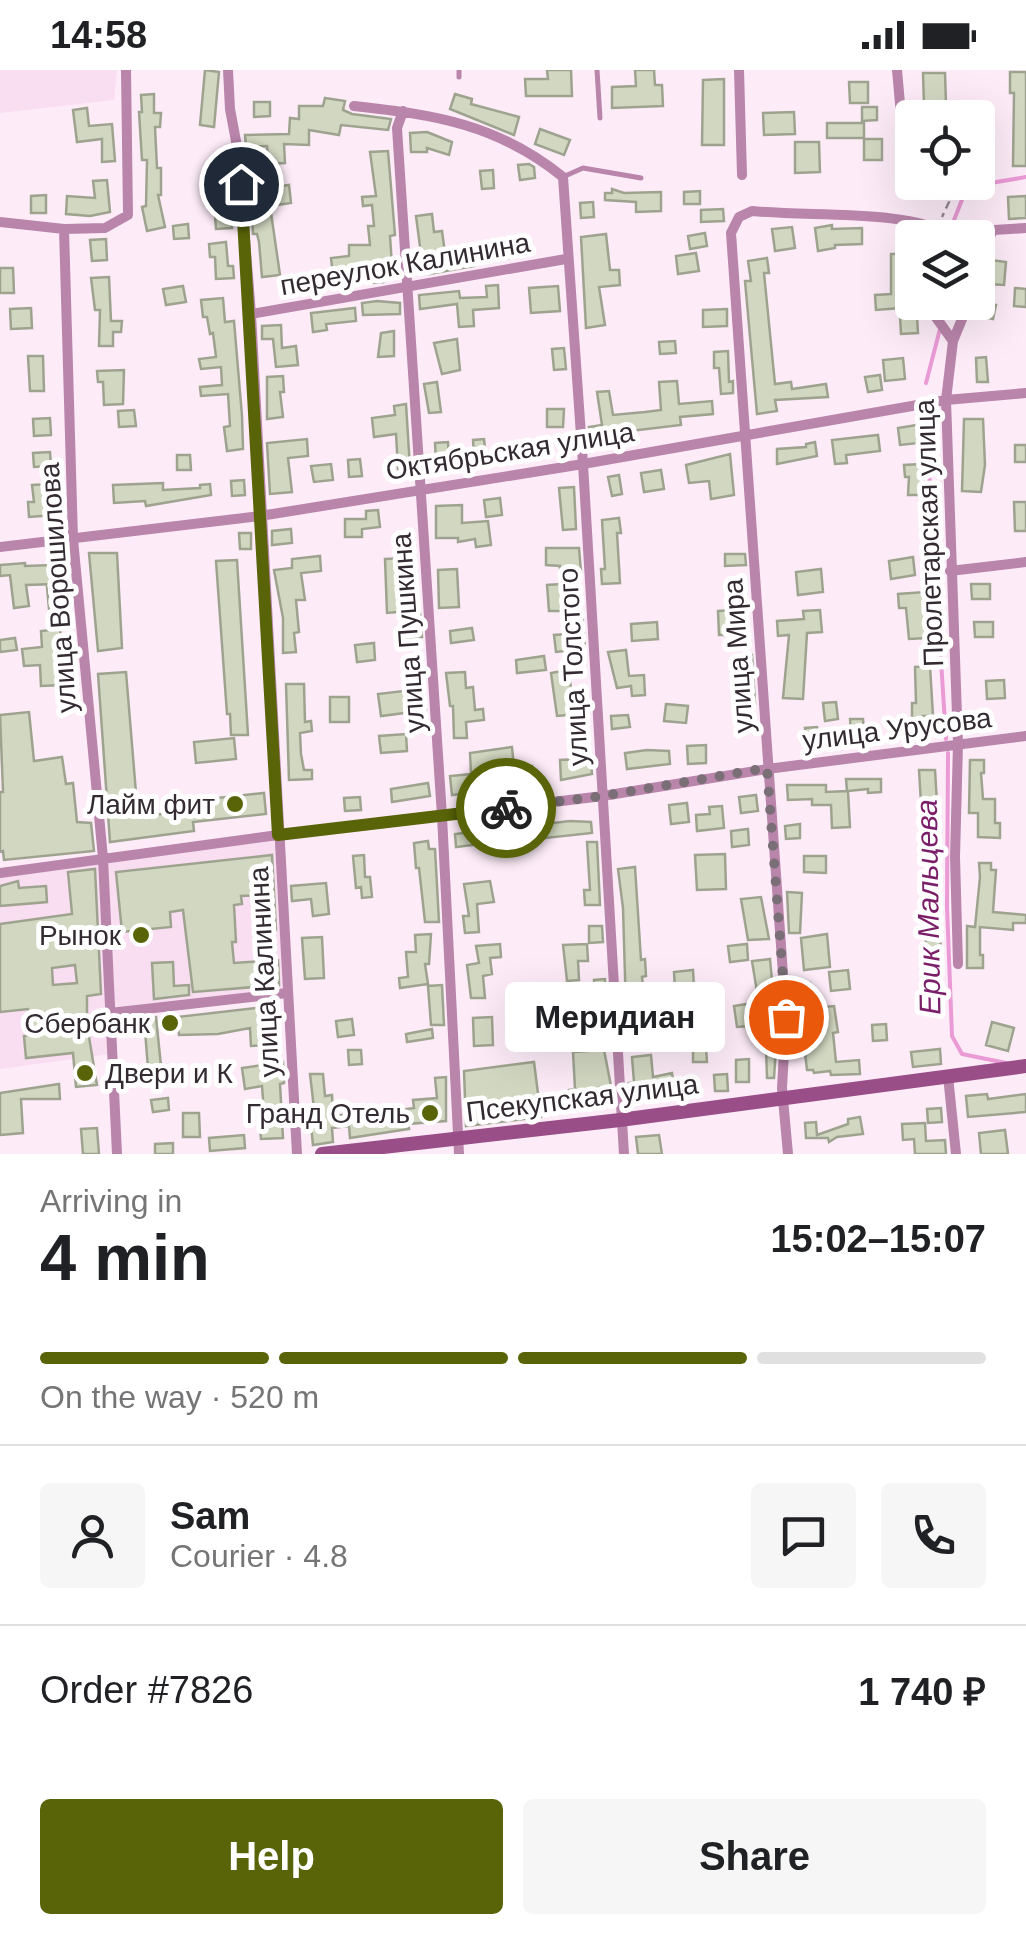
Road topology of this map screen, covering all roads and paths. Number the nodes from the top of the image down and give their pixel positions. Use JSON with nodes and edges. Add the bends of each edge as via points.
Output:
{"nodes":[{"id":1,"x":126,"y":70,"type":"edge"},
{"id":2,"x":228,"y":70,"type":"edge"},
{"id":3,"x":597,"y":70,"type":"edge"},
{"id":4,"x":738,"y":70,"type":"edge"},
{"id":5,"x":897,"y":70,"type":"edge"},
{"id":6,"x":900,"y":100,"type":"edge"},
{"id":7,"x":354,"y":106,"type":"dead end"},
{"id":8,"x":403,"y":111,"type":"junction"},
{"id":9,"x":600,"y":118,"type":"dead end"},
{"id":10,"x":742,"y":175,"type":"dead end"},
{"id":11,"x":563,"y":177,"type":"junction"},
{"id":12,"x":641,"y":178,"type":"dead end"},
{"id":13,"x":899,"y":220,"type":"edge"},
{"id":14,"x":0,"y":222,"type":"edge"},
{"id":15,"x":1026,"y":228,"type":"edge"},
{"id":16,"x":64,"y":229,"type":"junction"},
{"id":17,"x":995,"y":230,"type":"edge"},
{"id":18,"x":566,"y":259,"type":"junction"},
{"id":19,"x":407,"y":287,"type":"junction"},
{"id":20,"x":251,"y":314,"type":"junction"},
{"id":21,"x":938,"y":320,"type":"edge"},
{"id":22,"x":962,"y":320,"type":"edge"},
{"id":23,"x":954,"y":341,"type":"junction"},
{"id":24,"x":1026,"y":393,"type":"edge"},
{"id":25,"x":946,"y":400,"type":"junction"},
{"id":26,"x":746,"y":433,"type":"junction"},
{"id":27,"x":583,"y":464,"type":"junction"},
{"id":28,"x":421,"y":489,"type":"junction"},
{"id":29,"x":260,"y":516,"type":"junction"},
{"id":30,"x":73,"y":539,"type":"junction"},
{"id":31,"x":0,"y":548,"type":"edge"},
{"id":32,"x":1026,"y":562,"type":"edge"},
{"id":33,"x":950,"y":571,"type":"junction"},
{"id":34,"x":1026,"y":736,"type":"edge"},
{"id":35,"x":958,"y":744,"type":"junction"},
{"id":36,"x":767,"y":768,"type":"junction"},
{"id":37,"x":603,"y":796,"type":"junction"},
{"id":38,"x":442,"y":816,"type":"junction"},
{"id":39,"x":278,"y":835,"type":"junction"},
{"id":40,"x":103,"y":858,"type":"junction"},
{"id":41,"x":0,"y":873,"type":"edge"},
{"id":42,"x":958,"y":964,"type":"dead end"},
{"id":43,"x":288,"y":993,"type":"junction"},
{"id":44,"x":110,"y":1012,"type":"junction"},
{"id":45,"x":1026,"y":1066,"type":"edge"},
{"id":46,"x":948,"y":1076,"type":"junction"},
{"id":47,"x":783,"y":1098,"type":"junction"},
{"id":48,"x":620,"y":1120,"type":"junction"},
{"id":49,"x":458,"y":1146,"type":"edge"},
{"id":50,"x":117,"y":1154,"type":"edge"},
{"id":51,"x":297,"y":1154,"type":"edge"},
{"id":52,"x":322,"y":1154,"type":"edge"},
{"id":53,"x":624,"y":1154,"type":"edge"},
{"id":54,"x":788,"y":1154,"type":"edge"},
{"id":55,"x":956,"y":1154,"type":"edge"}],
"edges":[{"from":1,"to":16,"type":"street","via":[[128,215],[105,228]]},
{"from":2,"to":20,"type":"street","name":"улица Калинина"},
{"from":3,"to":9,"type":"lane"},
{"from":4,"to":10,"type":"street"},
{"from":5,"to":6,"type":"street"},
{"from":7,"to":8,"type":"street"},
{"from":8,"to":11,"type":"street","via":[[477,129],[532,153]]},
{"from":8,"to":19,"type":"street","name":"улица Пушкина","via":[[396,128]]},
{"from":11,"to":12,"type":"lane","via":[[582,168]]},
{"from":11,"to":18,"type":"street","name":"улица Толстого"},
{"from":13,"to":26,"type":"street","name":"улица Мира","via":[[752,211],[739,217],[731,233]]},
{"from":14,"to":16,"type":"street"},
{"from":15,"to":17,"type":"street"},
{"from":16,"to":30,"type":"street","name":"улица Ворошилова"},
{"from":18,"to":19,"type":"street","name":"переулок Калинина"},
{"from":18,"to":27,"type":"street","name":"улица Толстого"},
{"from":19,"to":20,"type":"street","name":"переулок Калинина"},
{"from":19,"to":28,"type":"street","name":"улица Пушкина"},
{"from":20,"to":29,"type":"street","name":"улица Калинина"},
{"from":21,"to":23,"type":"street"},
{"from":22,"to":23,"type":"street","name":"Пролетарская улица"},
{"from":23,"to":25,"type":"street","name":"Пролетарская улица"},
{"from":24,"to":25,"type":"street","name":"Октябрьская улица"},
{"from":25,"to":26,"type":"street","name":"Октябрьская улица"},
{"from":25,"to":33,"type":"street","name":"Пролетарская улица"},
{"from":26,"to":27,"type":"street","name":"Октябрьская улица"},
{"from":26,"to":36,"type":"street","name":"улица Мира"},
{"from":27,"to":28,"type":"street","name":"Октябрьская улица"},
{"from":27,"to":37,"type":"street","name":"улица Толстого"},
{"from":28,"to":29,"type":"street","name":"Октябрьская улица"},
{"from":28,"to":38,"type":"street","name":"улица Пушкина"},
{"from":29,"to":30,"type":"street","name":"Октябрьская улица"},
{"from":29,"to":39,"type":"street","name":"улица Калинина"},
{"from":30,"to":31,"type":"street","name":"Октябрьская улица"},
{"from":30,"to":40,"type":"street","name":"улица Ворошилова"},
{"from":32,"to":33,"type":"street"},
{"from":33,"to":35,"type":"street","name":"Пролетарская улица"},
{"from":34,"to":35,"type":"street","name":"улица Урусова"},
{"from":35,"to":36,"type":"street","name":"улица Урусова"},
{"from":35,"to":42,"type":"street","name":"Пролетарская улица"},
{"from":36,"to":37,"type":"street","name":"улица Урусова"},
{"from":36,"to":47,"type":"street","name":"улица Мира","via":[[786,1017]]},
{"from":37,"to":38,"type":"street","name":"улица Урусова"},
{"from":37,"to":48,"type":"street","name":"улица Толстого"},
{"from":38,"to":39,"type":"street","name":"улица Урусова"},
{"from":38,"to":49,"type":"street","name":"улица Пушкина"},
{"from":39,"to":40,"type":"street","name":"улица Урусова"},
{"from":39,"to":43,"type":"street","name":"улица Калинина"},
{"from":40,"to":41,"type":"street","name":"улица Урусова"},
{"from":40,"to":44,"type":"street","name":"улица Ворошилова"},
{"from":43,"to":44,"type":"street"},
{"from":43,"to":51,"type":"street","name":"улица Калинина"},
{"from":44,"to":50,"type":"street","name":"улица Ворошилова"},
{"from":45,"to":46,"type":"street","name":"Псекупская улица"},
{"from":46,"to":47,"type":"street","name":"Псекупская улица"},
{"from":46,"to":55,"type":"street"},
{"from":47,"to":48,"type":"street","name":"Псекупская улица"},
{"from":47,"to":54,"type":"street","name":"улица Мира"},
{"from":48,"to":49,"type":"street","name":"Псекупская улица"},
{"from":48,"to":53,"type":"street","name":"улица Толстого"},
{"from":49,"to":52,"type":"street","name":"Псекупская улица"}]}
